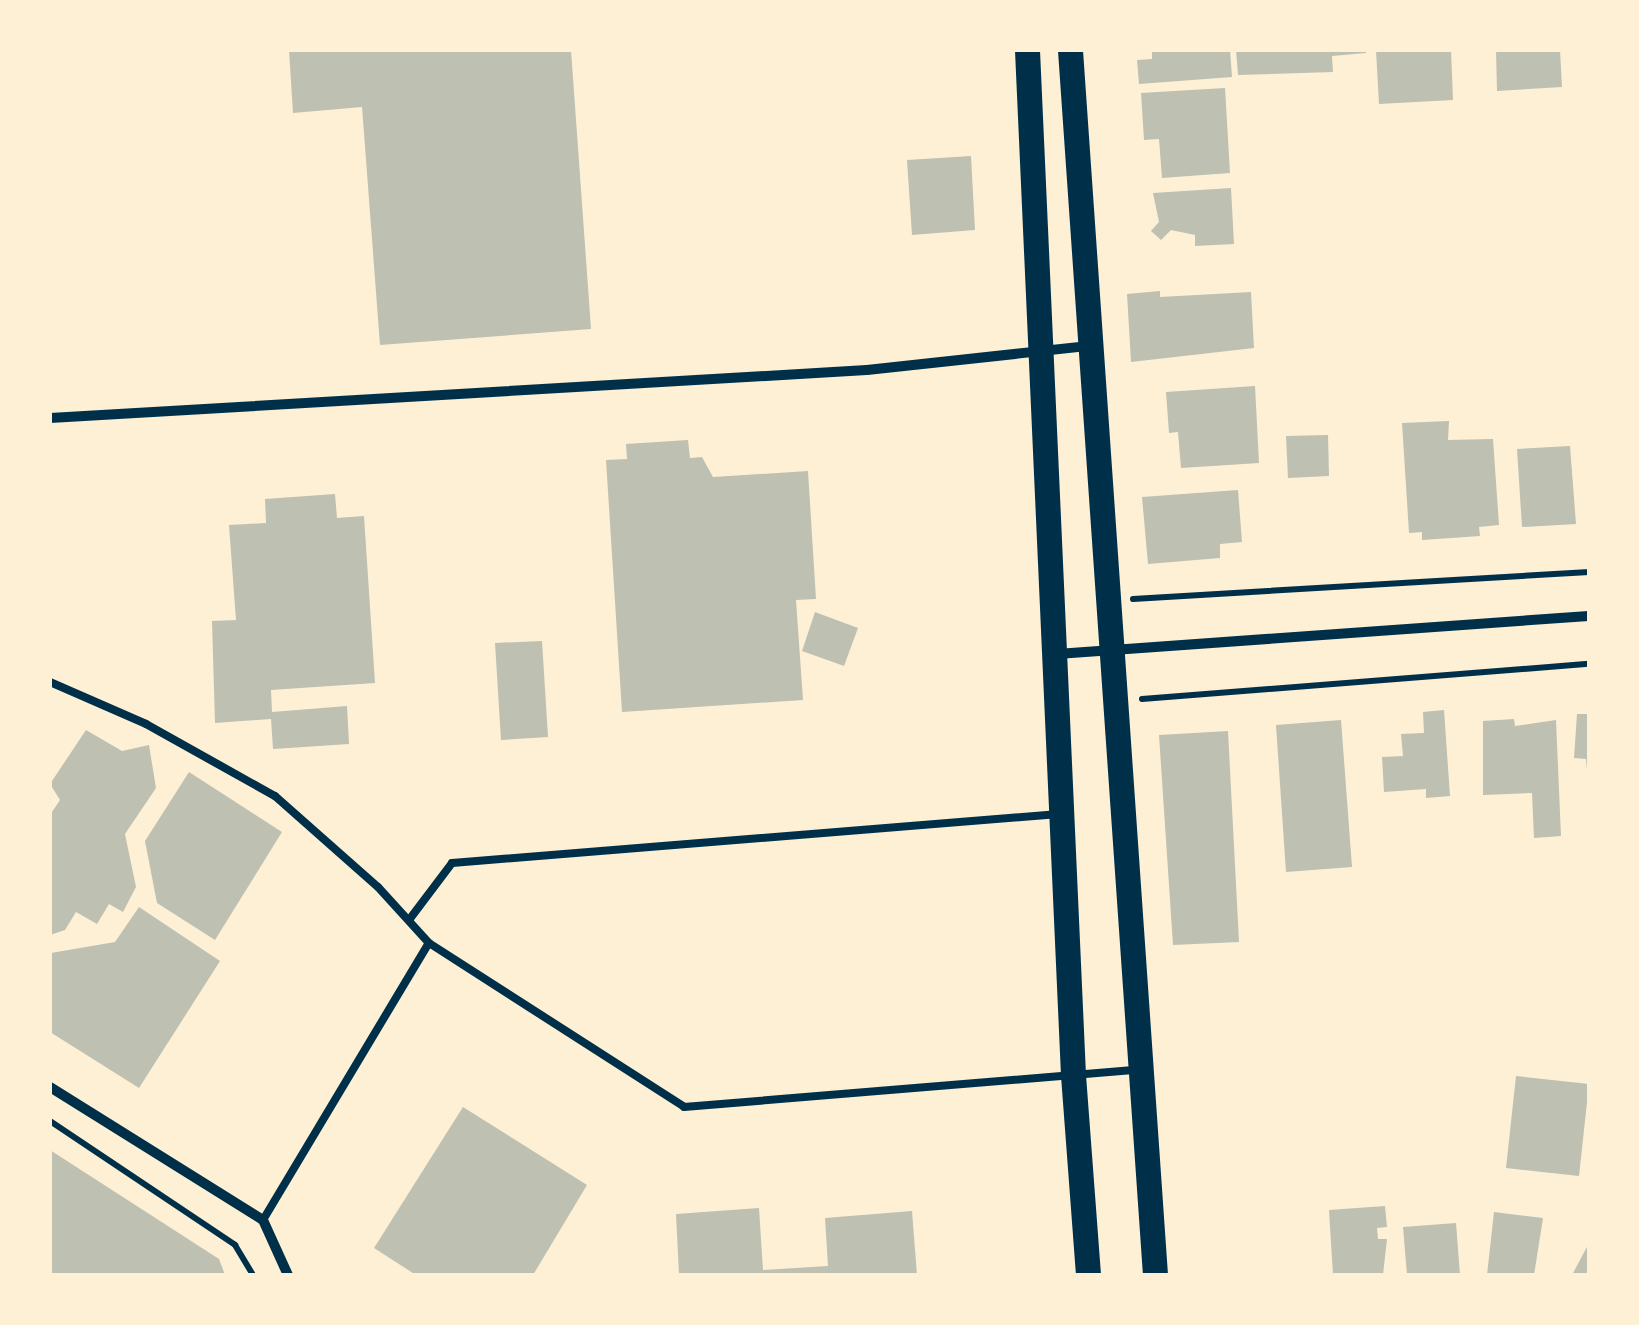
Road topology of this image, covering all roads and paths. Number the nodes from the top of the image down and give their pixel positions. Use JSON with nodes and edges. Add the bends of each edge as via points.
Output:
{"nodes":[{"id":1,"x":1027,"y":50,"type":"edge"},
{"id":2,"x":1070,"y":50,"type":"edge"},
{"id":3,"x":1087,"y":346,"type":"junction"},
{"id":4,"x":1043,"y":351,"type":"junction"},
{"id":5,"x":50,"y":418,"type":"edge"},
{"id":6,"x":1589,"y":572,"type":"edge"},
{"id":7,"x":1133,"y":600,"type":"dead end"},
{"id":8,"x":1589,"y":616,"type":"edge"},
{"id":9,"x":1112,"y":649,"type":"junction"},
{"id":10,"x":1056,"y":654,"type":"junction"},
{"id":11,"x":1589,"y":664,"type":"edge"},
{"id":12,"x":50,"y":682,"type":"edge"},
{"id":13,"x":1141,"y":719,"type":"dead end"},
{"id":14,"x":1060,"y":814,"type":"junction"},
{"id":15,"x":408,"y":920,"type":"junction"},
{"id":16,"x":429,"y":943,"type":"junction"},
{"id":17,"x":1140,"y":1070,"type":"junction"},
{"id":18,"x":1072,"y":1075,"type":"junction"},
{"id":19,"x":50,"y":1086,"type":"edge"},
{"id":20,"x":50,"y":1121,"type":"edge"},
{"id":21,"x":263,"y":1220,"type":"junction"},
{"id":22,"x":253,"y":1275,"type":"edge"},
{"id":23,"x":288,"y":1275,"type":"edge"},
{"id":24,"x":1088,"y":1275,"type":"edge"},
{"id":25,"x":1155,"y":1275,"type":"edge"}],
"edges":[{"from":1,"to":4,"type":"main road"},
{"from":2,"to":3,"type":"main road"},
{"from":3,"to":4,"type":"street"},
{"from":3,"to":9,"type":"main road"},
{"from":4,"to":5,"type":"street","via":[[866,370]]},
{"from":4,"to":10,"type":"main road"},
{"from":6,"to":7,"type":"path"},
{"from":8,"to":9,"type":"street"},
{"from":9,"to":10,"type":"street"},
{"from":9,"to":17,"type":"main road"},
{"from":10,"to":14,"type":"main road"},
{"from":11,"to":13,"type":"path","via":[[1140,699]]},
{"from":12,"to":15,"type":"lane","via":[[146,724],[275,796]]},
{"from":14,"to":15,"type":"lane","via":[[452,863]]},
{"from":14,"to":18,"type":"main road"},
{"from":15,"to":16,"type":"lane"},
{"from":16,"to":18,"type":"lane","via":[[684,1108]]},
{"from":16,"to":21,"type":"lane"},
{"from":17,"to":18,"type":"lane"},
{"from":17,"to":25,"type":"main road"},
{"from":18,"to":24,"type":"main road"},
{"from":19,"to":21,"type":"street"},
{"from":20,"to":22,"type":"path","via":[[235,1245]]},
{"from":21,"to":23,"type":"street"}]}
